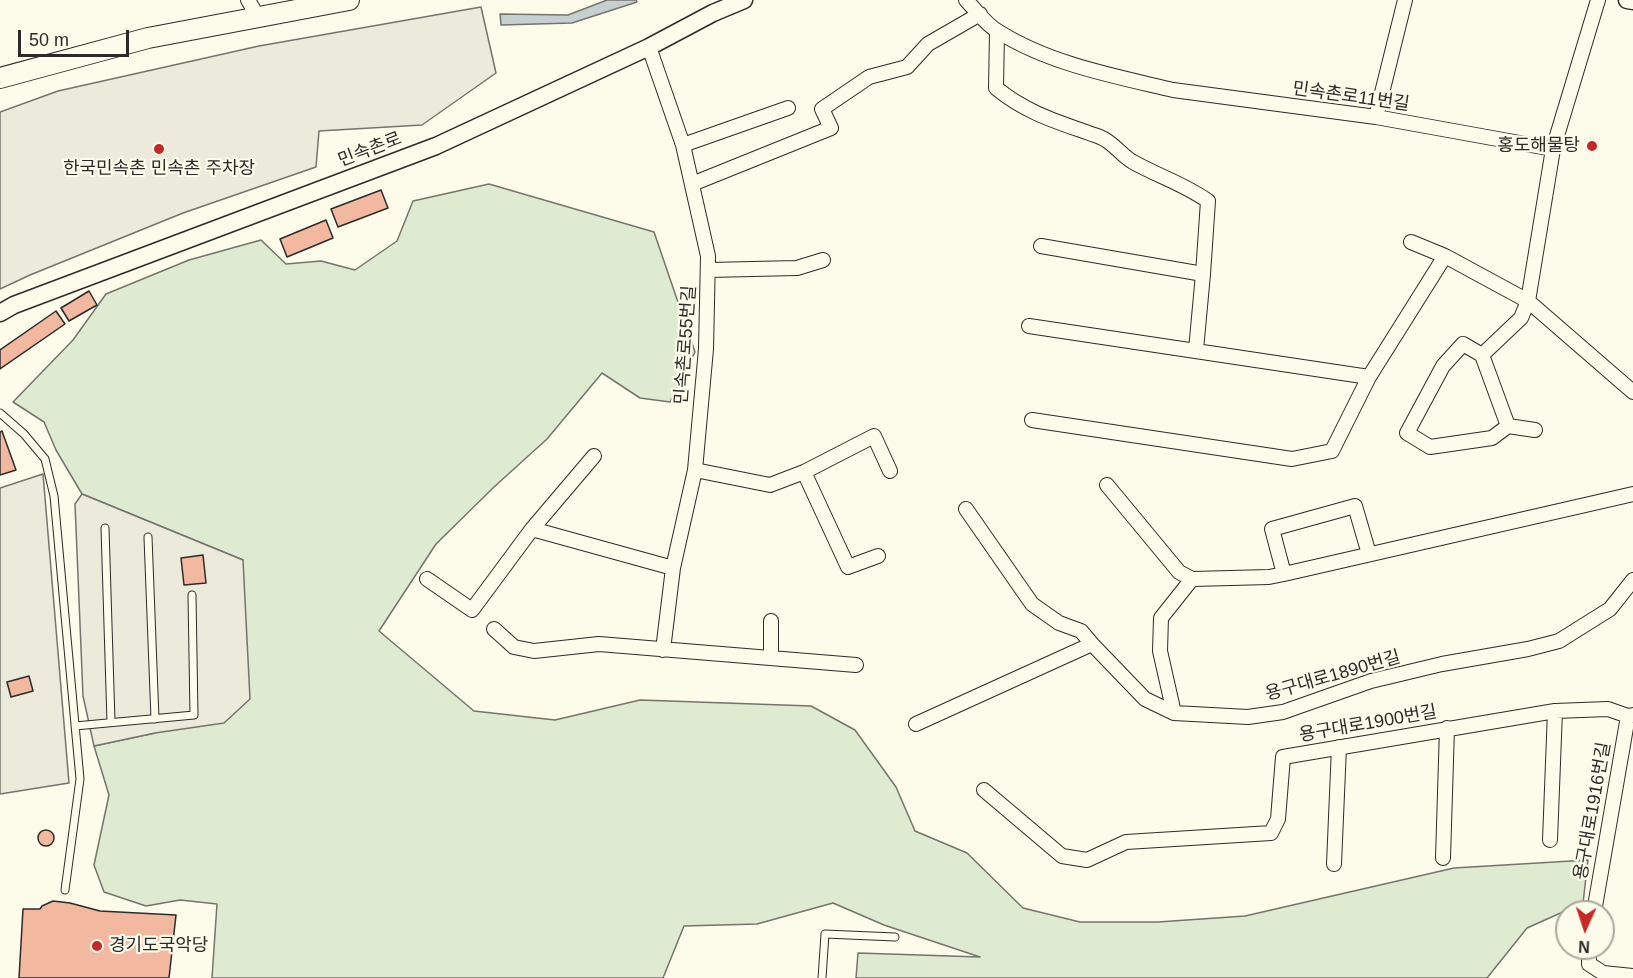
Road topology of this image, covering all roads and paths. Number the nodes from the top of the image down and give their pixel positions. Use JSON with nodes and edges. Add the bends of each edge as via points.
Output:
{"nodes":[{"id":1,"x":248,"y":0,"type":"edge"},
{"id":2,"x":349,"y":0,"type":"edge"},
{"id":3,"x":744,"y":0,"type":"edge"},
{"id":4,"x":966,"y":0,"type":"edge"},
{"id":5,"x":1404,"y":0,"type":"edge"},
{"id":6,"x":1598,"y":0,"type":"edge"},
{"id":7,"x":1627,"y":0,"type":"edge"},
{"id":8,"x":1633,"y":1,"type":"edge"},
{"id":9,"x":712,"y":7,"type":"edge"},
{"id":10,"x":980,"y":14,"type":"junction"},
{"id":11,"x":258,"y":17,"type":"junction"},
{"id":12,"x":997,"y":32,"type":"junction"},
{"id":13,"x":649,"y":47,"type":"junction"},
{"id":14,"x":0,"y":78,"type":"edge"},
{"id":15,"x":788,"y":108,"type":"dead end"},
{"id":16,"x":1376,"y":117,"type":"junction"},
{"id":17,"x":682,"y":145,"type":"junction"},
{"id":18,"x":1553,"y":149,"type":"junction"},
{"id":19,"x":692,"y":184,"type":"junction"},
{"id":20,"x":1411,"y":242,"type":"dead end"},
{"id":21,"x":1041,"y":246,"type":"dead end"},
{"id":22,"x":1445,"y":256,"type":"junction"},
{"id":23,"x":824,"y":260,"type":"dead end"},
{"id":24,"x":709,"y":270,"type":"junction"},
{"id":25,"x":1203,"y":274,"type":"junction"},
{"id":26,"x":1528,"y":301,"type":"junction"},
{"id":27,"x":0,"y":313,"type":"edge"},
{"id":28,"x":1029,"y":326,"type":"dead end"},
{"id":29,"x":1196,"y":350,"type":"junction"},
{"id":30,"x":1482,"y":355,"type":"junction"},
{"id":31,"x":1369,"y":377,"type":"junction"},
{"id":32,"x":1633,"y":392,"type":"edge"},
{"id":33,"x":0,"y":413,"type":"edge"},
{"id":34,"x":1032,"y":420,"type":"dead end"},
{"id":35,"x":1508,"y":426,"type":"junction"},
{"id":36,"x":1535,"y":430,"type":"dead end"},
{"id":37,"x":1407,"y":433,"type":"junction"},
{"id":38,"x":1401,"y":446,"type":"dead end"},
{"id":39,"x":594,"y":456,"type":"dead end"},
{"id":40,"x":695,"y":470,"type":"junction"},
{"id":41,"x":890,"y":471,"type":"dead end"},
{"id":42,"x":804,"y":472,"type":"junction"},
{"id":43,"x":1107,"y":485,"type":"dead end"},
{"id":44,"x":1633,"y":494,"type":"edge"},
{"id":45,"x":966,"y":509,"type":"dead end"},
{"id":46,"x":105,"y":528,"type":"dead end"},
{"id":47,"x":532,"y":529,"type":"junction"},
{"id":48,"x":148,"y":537,"type":"dead end"},
{"id":49,"x":1369,"y":554,"type":"junction"},
{"id":50,"x":878,"y":556,"type":"dead end"},
{"id":51,"x":674,"y":568,"type":"junction"},
{"id":52,"x":1284,"y":574,"type":"junction"},
{"id":53,"x":427,"y":579,"type":"dead end"},
{"id":54,"x":1192,"y":579,"type":"junction"},
{"id":55,"x":1633,"y":580,"type":"edge"},
{"id":56,"x":192,"y":595,"type":"dead end"},
{"id":57,"x":771,"y":621,"type":"dead end"},
{"id":58,"x":494,"y":629,"type":"dead end"},
{"id":59,"x":1092,"y":644,"type":"junction"},
{"id":60,"x":663,"y":650,"type":"junction"},
{"id":61,"x":771,"y":658,"type":"junction"},
{"id":62,"x":856,"y":665,"type":"dead end"},
{"id":63,"x":1555,"y":711,"type":"junction"},
{"id":64,"x":1174,"y":713,"type":"junction"},
{"id":65,"x":1631,"y":716,"type":"edge"},
{"id":66,"x":154,"y":719,"type":"junction"},
{"id":67,"x":111,"y":722,"type":"junction"},
{"id":68,"x":916,"y":724,"type":"dead end"},
{"id":69,"x":75,"y":726,"type":"junction"},
{"id":70,"x":1448,"y":728,"type":"junction"},
{"id":71,"x":1339,"y":747,"type":"junction"},
{"id":72,"x":984,"y":790,"type":"dead end"},
{"id":73,"x":1550,"y":840,"type":"dead end"},
{"id":74,"x":1443,"y":858,"type":"dead end"},
{"id":75,"x":1334,"y":864,"type":"dead end"},
{"id":76,"x":64,"y":890,"type":"dead end"},
{"id":77,"x":1596,"y":900,"type":"edge"},
{"id":78,"x":895,"y":937,"type":"dead end"},
{"id":79,"x":1589,"y":960,"type":"edge"},
{"id":80,"x":1633,"y":976,"type":"edge"},
{"id":81,"x":822,"y":978,"type":"edge"}],
"edges":[{"from":1,"to":11,"type":"street"},
{"from":2,"to":11,"type":"main road"},
{"from":3,"to":9,"type":"street","name":"민속촌로"},
{"from":4,"to":10,"type":"street","name":"민속촌로11번길"},
{"from":5,"to":16,"type":"street"},
{"from":6,"to":18,"type":"street"},
{"from":7,"to":8,"type":"street"},
{"from":9,"to":13,"type":"street","name":"민속촌로"},
{"from":10,"to":12,"type":"street","name":"민속촌로11번길"},
{"from":10,"to":19,"type":"street","via":[[928,45],[907,68],[869,77],[822,109],[831,129]]},
{"from":11,"to":14,"type":"main road","via":[[148,38]]},
{"from":12,"to":16,"type":"street","name":"민속촌로11번길","via":[[1061,62],[1173,90]]},
{"from":12,"to":25,"type":"street","via":[[996,88],[1008,98],[1033,113],[1102,138],[1132,162],[1208,201]]},
{"from":13,"to":17,"type":"street","name":"민속촌로55번길"},
{"from":13,"to":27,"type":"street","name":"민속촌로","via":[[436,146]]},
{"from":15,"to":17,"type":"street"},
{"from":16,"to":18,"type":"street","name":"민속촌로11번길"},
{"from":17,"to":19,"type":"street","name":"민속촌로55번길"},
{"from":18,"to":26,"type":"street"},
{"from":19,"to":24,"type":"street","name":"민속촌로55번길"},
{"from":20,"to":22,"type":"street"},
{"from":21,"to":25,"type":"street"},
{"from":22,"to":26,"type":"street"},
{"from":22,"to":31,"type":"street"},
{"from":23,"to":24,"type":"street","via":[[797,268]]},
{"from":24,"to":40,"type":"street","name":"민속촌로55번길"},
{"from":25,"to":29,"type":"street"},
{"from":26,"to":30,"type":"street","via":[[1521,318]]},
{"from":26,"to":32,"type":"street"},
{"from":28,"to":29,"type":"street"},
{"from":29,"to":31,"type":"street"},
{"from":30,"to":35,"type":"street"},
{"from":30,"to":37,"type":"street","via":[[1463,344],[1443,366]]},
{"from":31,"to":34,"type":"street","via":[[1332,451],[1292,459]]},
{"from":33,"to":69,"type":"lane","via":[[45,459],[54,496]]},
{"from":35,"to":36,"type":"street"},
{"from":35,"to":37,"type":"street","via":[[1492,438],[1430,447]]},
{"from":37,"to":38,"type":"street"},
{"from":39,"to":47,"type":"street"},
{"from":40,"to":42,"type":"street","via":[[770,485]]},
{"from":40,"to":51,"type":"street","name":"민속촌로55번길"},
{"from":41,"to":42,"type":"street","via":[[874,436]]},
{"from":42,"to":50,"type":"street","via":[[848,567]]},
{"from":43,"to":54,"type":"street","via":[[1179,572]]},
{"from":44,"to":49,"type":"street"},
{"from":45,"to":59,"type":"street","name":"용구대로1890번길","via":[[1032,604],[1059,623],[1081,631]]},
{"from":46,"to":67,"type":"lane"},
{"from":47,"to":51,"type":"street"},
{"from":47,"to":53,"type":"street","via":[[472,610]]},
{"from":48,"to":66,"type":"lane"},
{"from":49,"to":52,"type":"street"},
{"from":49,"to":52,"type":"street","via":[[1355,506],[1272,529]]},
{"from":51,"to":60,"type":"street","name":"민속촌로55번길"},
{"from":52,"to":54,"type":"street"},
{"from":54,"to":64,"type":"street","via":[[1161,618],[1160,651]]},
{"from":55,"to":64,"type":"street","name":"용구대로1890번길","via":[[1610,609],[1559,641],[1528,650],[1371,681],[1283,712],[1248,717]]},
{"from":56,"to":66,"type":"lane","via":[[194,715]]},
{"from":57,"to":61,"type":"street"},
{"from":58,"to":60,"type":"street","via":[[514,647],[534,651],[599,644]]},
{"from":59,"to":64,"type":"street","name":"용구대로1890번길","via":[[1145,699]]},
{"from":59,"to":68,"type":"street"},
{"from":60,"to":61,"type":"street"},
{"from":61,"to":62,"type":"street"},
{"from":63,"to":65,"type":"street","name":"용구대로1900번길","via":[[1608,709]]},
{"from":63,"to":70,"type":"street","name":"용구대로1900번길"},
{"from":63,"to":73,"type":"street"},
{"from":65,"to":77,"type":"street","name":"용구대로1916번길"},
{"from":66,"to":67,"type":"lane"},
{"from":67,"to":69,"type":"lane"},
{"from":69,"to":76,"type":"lane","via":[[80,779]]},
{"from":70,"to":71,"type":"street","name":"용구대로1900번길"},
{"from":70,"to":74,"type":"street"},
{"from":71,"to":72,"type":"street","name":"용구대로1900번길","via":[[1282,757],[1278,819],[1271,833],[1126,842],[1087,860],[1062,856]]},
{"from":71,"to":75,"type":"street"},
{"from":78,"to":81,"type":"lane","via":[[825,934]]},
{"from":79,"to":80,"type":"street","via":[[1603,973]]}]}
